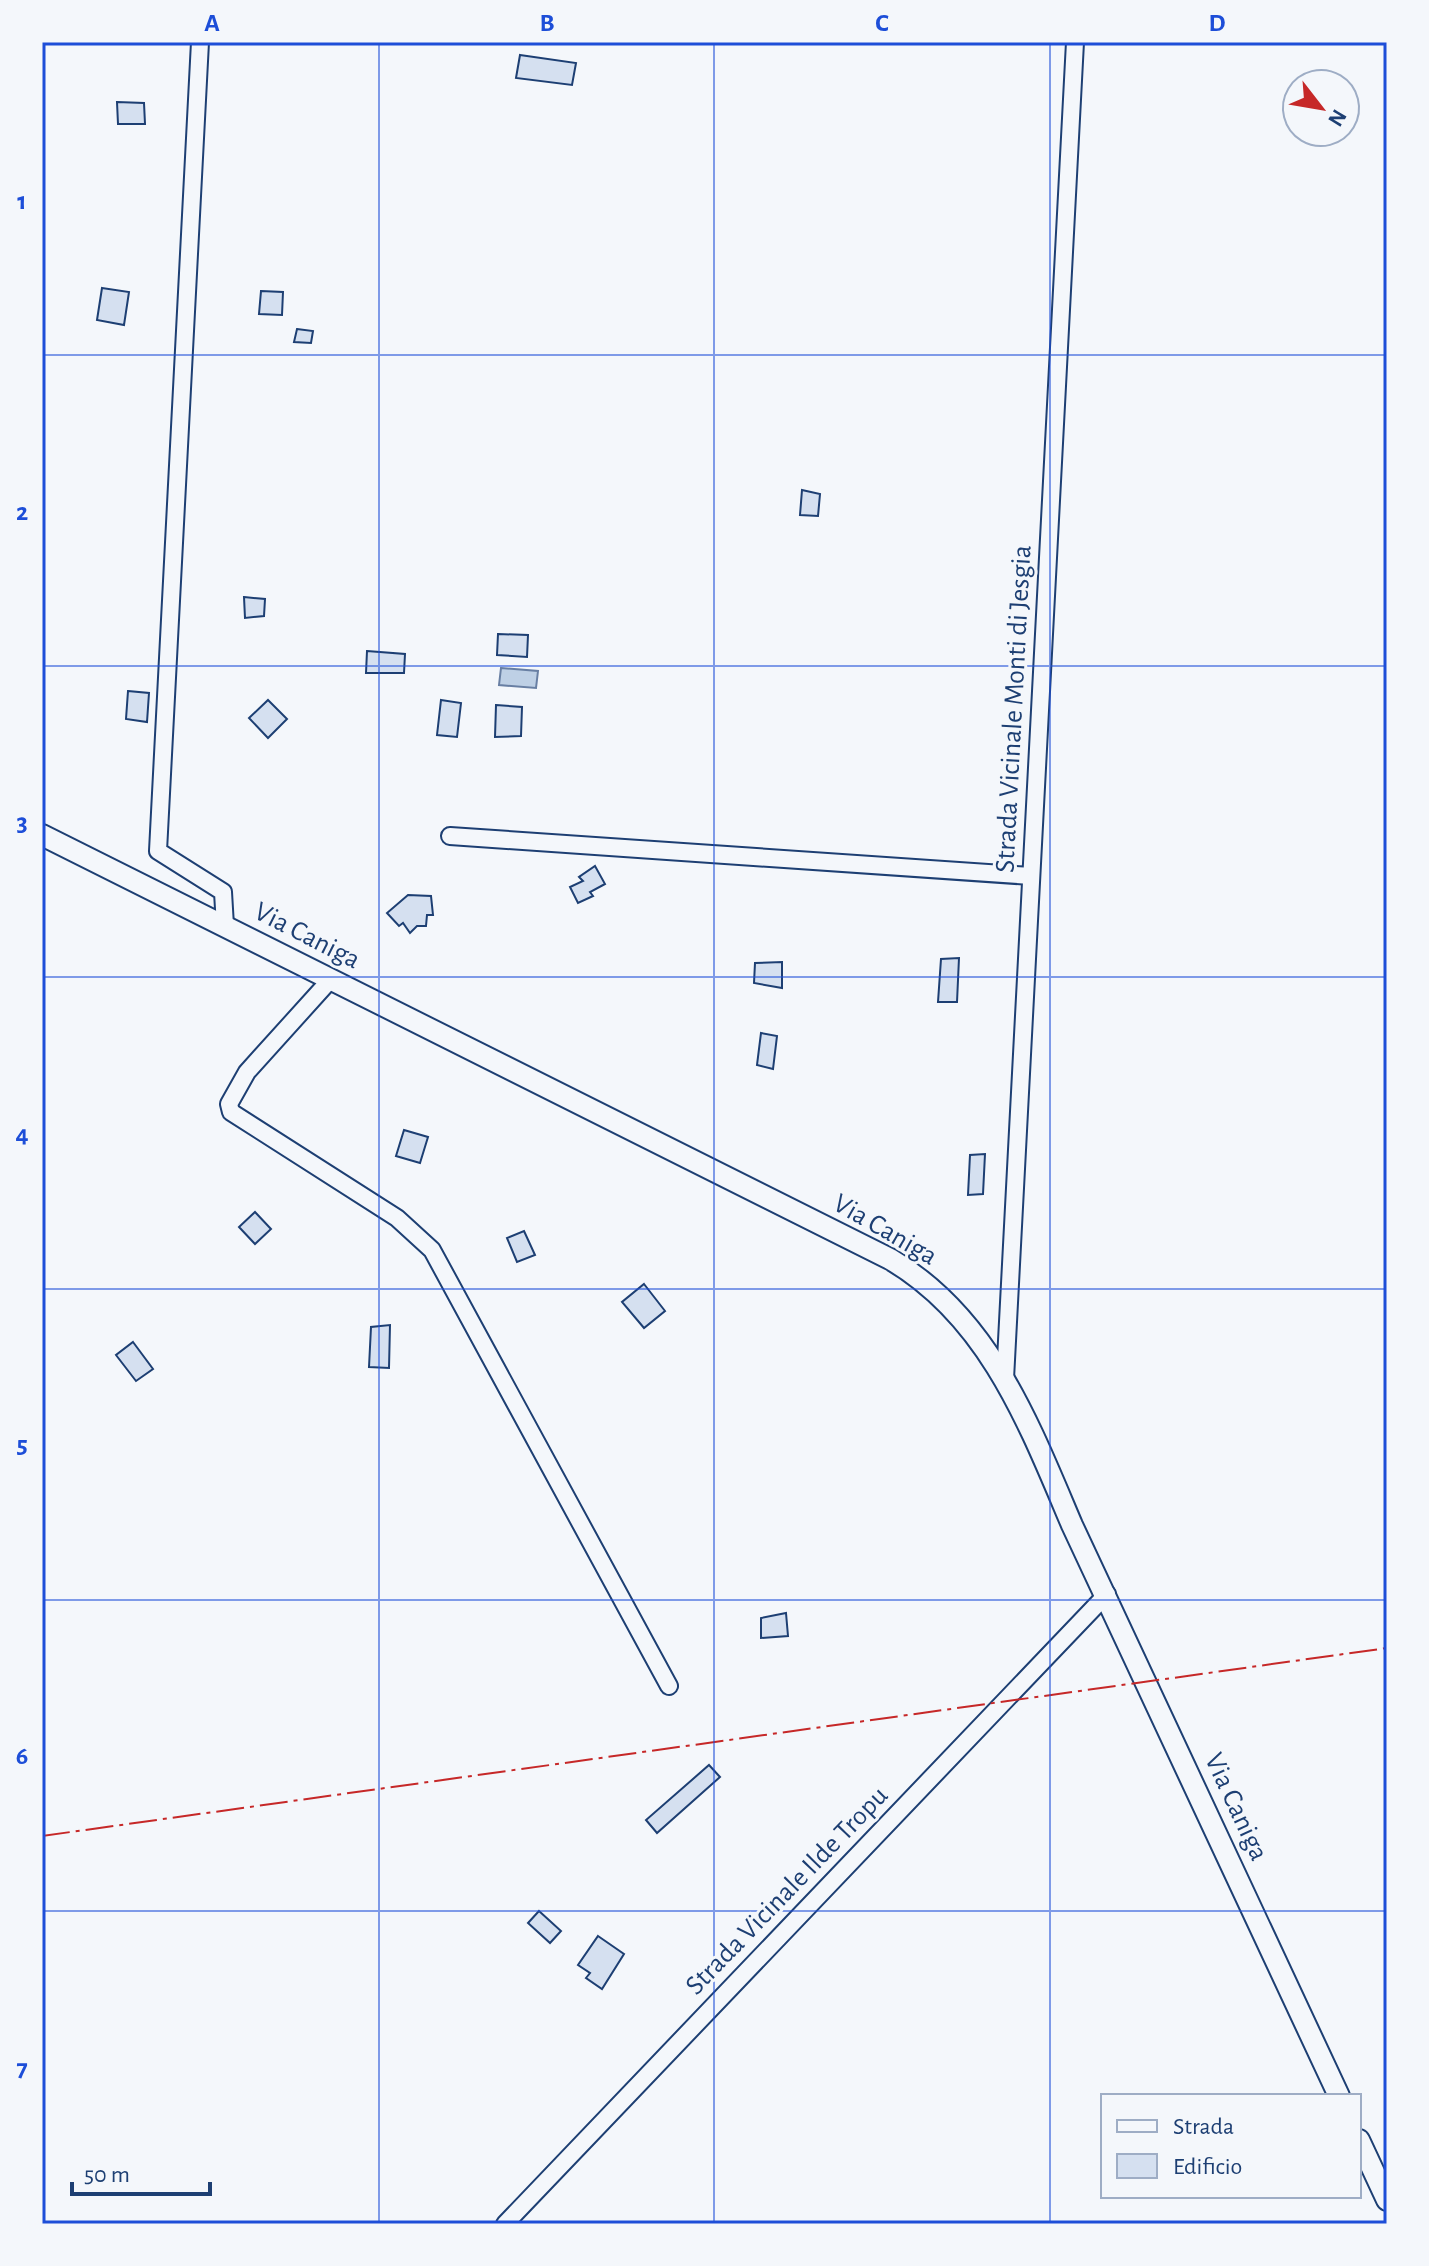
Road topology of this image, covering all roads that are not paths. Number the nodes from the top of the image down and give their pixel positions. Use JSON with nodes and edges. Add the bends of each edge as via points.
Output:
{"nodes":[{"id":1,"x":200,"y":42,"type":"edge"},
{"id":2,"x":1075,"y":42,"type":"edge"},
{"id":3,"x":42,"y":835,"type":"edge"},
{"id":4,"x":450,"y":836,"type":"dead end"},
{"id":5,"x":1031,"y":876,"type":"junction"},
{"id":6,"x":225,"y":926,"type":"junction"},
{"id":7,"x":331,"y":979,"type":"junction"},
{"id":8,"x":1005,"y":1379,"type":"junction"},
{"id":9,"x":1107,"y":1594,"type":"junction"},
{"id":10,"x":669,"y":1686,"type":"dead end"},
{"id":11,"x":1338,"y":2094,"type":"edge"},
{"id":12,"x":1361,"y":2144,"type":"edge"},
{"id":13,"x":1387,"y":2200,"type":"edge"},
{"id":14,"x":505,"y":2224,"type":"edge"}],
"edges":[{"from":1,"to":6,"type":"street","via":[[158,851],[223,892]]},
{"from":2,"to":5,"type":"street","name":"Strada Vicinale Monti di Jesgia"},
{"from":3,"to":6,"type":"street","name":"Via Caniga"},
{"from":4,"to":5,"type":"street"},
{"from":5,"to":8,"type":"street","name":"Strada Vicinale Monti di Jesgia"},
{"from":6,"to":7,"type":"street","name":"Via Caniga"},
{"from":7,"to":8,"type":"street","name":"Via Caniga","via":[[913,1272],[963,1318]]},
{"from":7,"to":10,"type":"street","via":[[247,1072],[229,1104],[231,1112],[397,1218],[432,1250]]},
{"from":8,"to":9,"type":"street","name":"Via Caniga"},
{"from":9,"to":11,"type":"street","name":"Via Caniga"},
{"from":9,"to":14,"type":"street","name":"Strada Vicinale Ilde Tropu"},
{"from":12,"to":13,"type":"street"}]}
